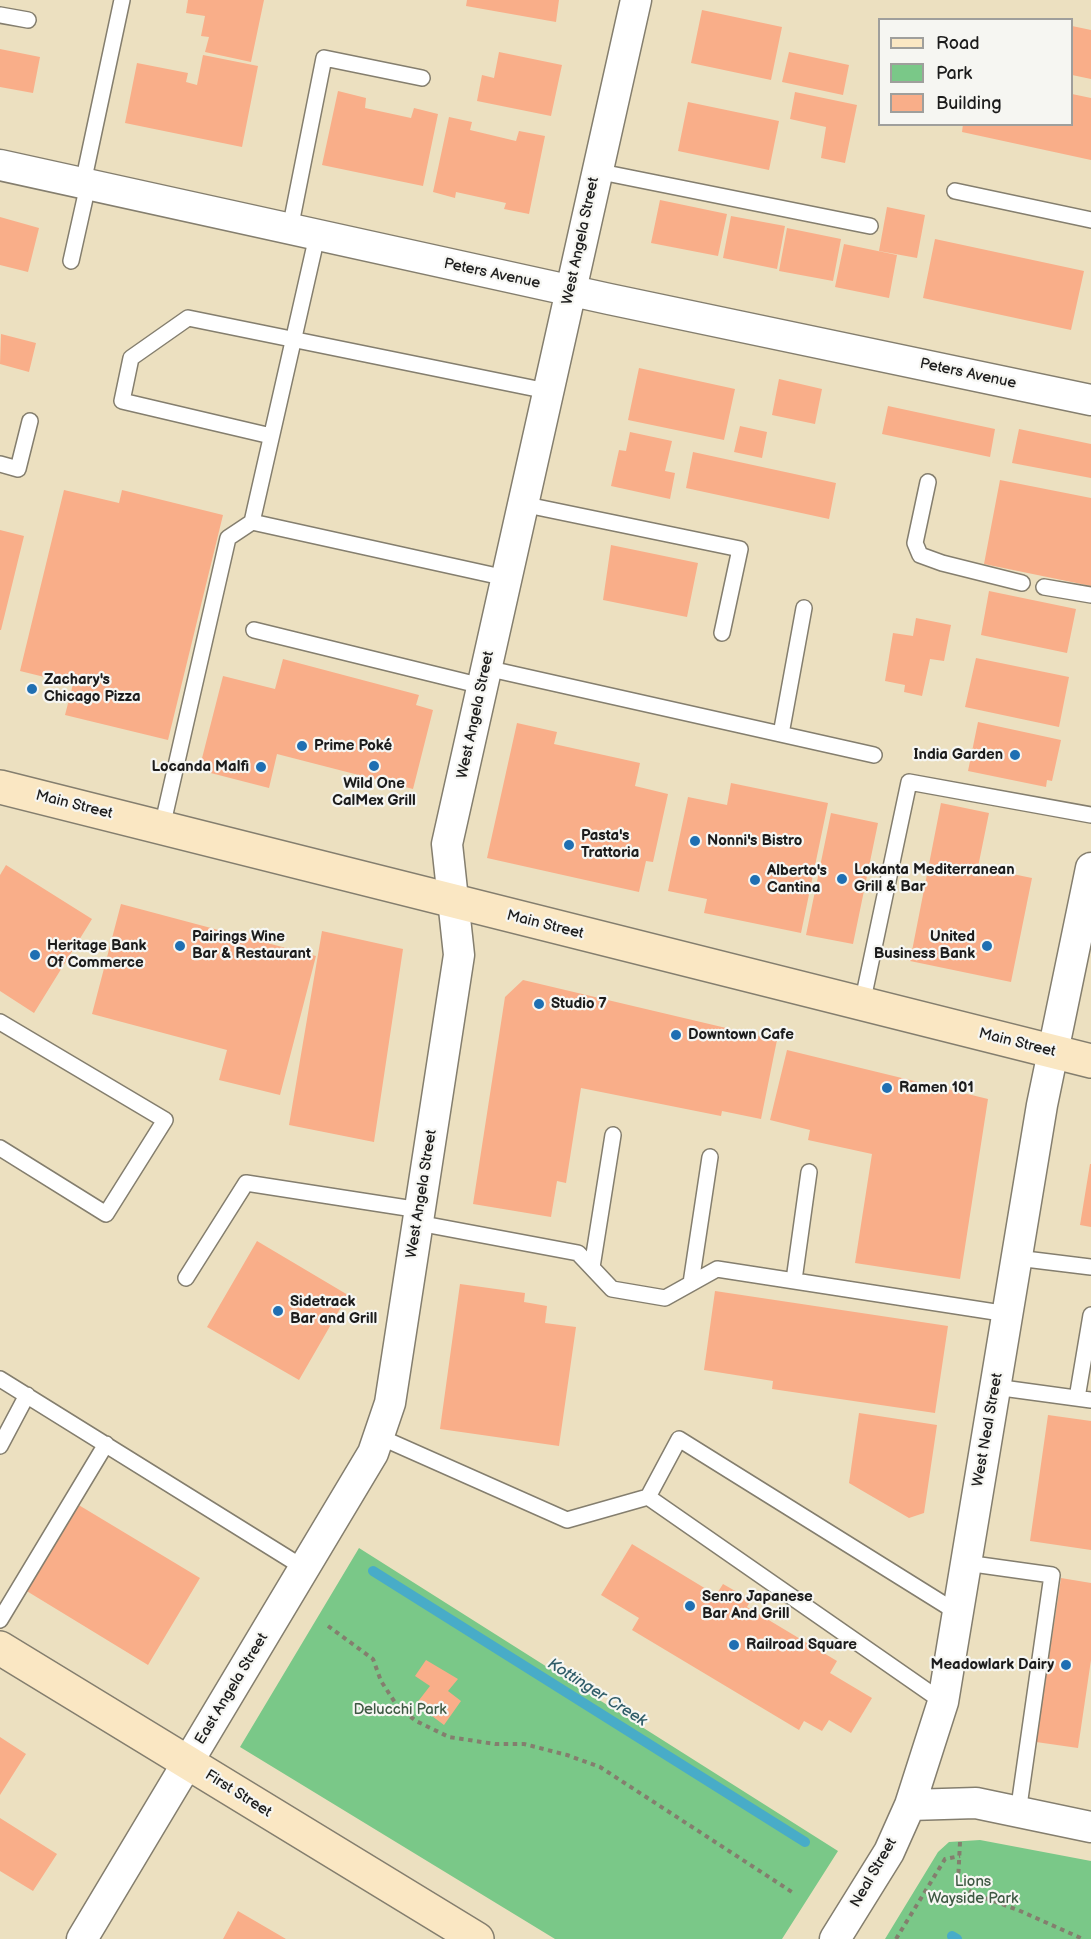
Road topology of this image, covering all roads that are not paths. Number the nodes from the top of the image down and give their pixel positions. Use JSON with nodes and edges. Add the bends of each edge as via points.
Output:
{"nodes":[{"id":1,"x":122,"y":0,"type":"edge"},
{"id":2,"x":636,"y":0,"type":"edge"},
{"id":3,"x":0,"y":15,"type":"edge"},
{"id":4,"x":28,"y":20,"type":"dead end"},
{"id":5,"x":422,"y":78,"type":"dead end"},
{"id":6,"x":0,"y":165,"type":"edge"},
{"id":7,"x":596,"y":171,"type":"junction"},
{"id":8,"x":86,"y":184,"type":"junction"},
{"id":9,"x":955,"y":192,"type":"dead end"},
{"id":10,"x":1091,"y":220,"type":"edge"},
{"id":11,"x":870,"y":226,"type":"dead end"},
{"id":12,"x":303,"y":232,"type":"junction"},
{"id":13,"x":71,"y":261,"type":"dead end"},
{"id":14,"x":570,"y":290,"type":"junction"},
{"id":15,"x":293,"y":338,"type":"junction"},
{"id":16,"x":547,"y":391,"type":"junction"},
{"id":17,"x":1091,"y":400,"type":"edge"},
{"id":18,"x":30,"y":421,"type":"dead end"},
{"id":19,"x":271,"y":436,"type":"junction"},
{"id":20,"x":0,"y":465,"type":"edge"},
{"id":21,"x":928,"y":482,"type":"dead end"},
{"id":22,"x":522,"y":504,"type":"junction"},
{"id":23,"x":252,"y":522,"type":"junction"},
{"id":24,"x":506,"y":578,"type":"junction"},
{"id":25,"x":1022,"y":582,"type":"dead end"},
{"id":26,"x":1044,"y":587,"type":"dead end"},
{"id":27,"x":1091,"y":595,"type":"edge"},
{"id":28,"x":804,"y":608,"type":"dead end"},
{"id":29,"x":254,"y":630,"type":"dead end"},
{"id":30,"x":722,"y":633,"type":"dead end"},
{"id":31,"x":484,"y":677,"type":"junction"},
{"id":32,"x":780,"y":734,"type":"junction"},
{"id":33,"x":874,"y":755,"type":"dead end"},
{"id":34,"x":0,"y":787,"type":"edge"},
{"id":35,"x":1091,"y":815,"type":"edge"},
{"id":36,"x":162,"y":827,"type":"junction"},
{"id":37,"x":1091,"y":868,"type":"edge"},
{"id":38,"x":453,"y":901,"type":"junction"},
{"id":39,"x":862,"y":1004,"type":"junction"},
{"id":40,"x":0,"y":1022,"type":"edge"},
{"id":41,"x":1053,"y":1052,"type":"junction"},
{"id":42,"x":1091,"y":1061,"type":"edge"},
{"id":43,"x":613,"y":1135,"type":"dead end"},
{"id":44,"x":0,"y":1148,"type":"edge"},
{"id":45,"x":710,"y":1157,"type":"dead end"},
{"id":46,"x":809,"y":1172,"type":"dead end"},
{"id":47,"x":419,"y":1217,"type":"junction"},
{"id":48,"x":1017,"y":1258,"type":"junction"},
{"id":49,"x":592,"y":1267,"type":"junction"},
{"id":50,"x":1091,"y":1267,"type":"edge"},
{"id":51,"x":186,"y":1278,"type":"dead end"},
{"id":52,"x":794,"y":1280,"type":"junction"},
{"id":53,"x":691,"y":1283,"type":"junction"},
{"id":54,"x":1008,"y":1314,"type":"junction"},
{"id":55,"x":1091,"y":1315,"type":"edge"},
{"id":56,"x":0,"y":1379,"type":"edge"},
{"id":57,"x":995,"y":1387,"type":"junction"},
{"id":58,"x":27,"y":1395,"type":"junction"},
{"id":59,"x":1084,"y":1399,"type":"edge"},
{"id":60,"x":380,"y":1437,"type":"junction"},
{"id":61,"x":106,"y":1444,"type":"junction"},
{"id":62,"x":0,"y":1446,"type":"edge"},
{"id":63,"x":648,"y":1497,"type":"junction"},
{"id":64,"x":966,"y":1563,"type":"junction"},
{"id":65,"x":304,"y":1568,"type":"junction"},
{"id":66,"x":958,"y":1613,"type":"junction"},
{"id":67,"x":0,"y":1620,"type":"edge"},
{"id":68,"x":0,"y":1648,"type":"edge"},
{"id":69,"x":943,"y":1702,"type":"junction"},
{"id":70,"x":187,"y":1762,"type":"junction"},
{"id":71,"x":910,"y":1805,"type":"junction"},
{"id":72,"x":1018,"y":1813,"type":"junction"},
{"id":73,"x":1091,"y":1827,"type":"edge"},
{"id":74,"x":82,"y":1939,"type":"edge"},
{"id":75,"x":477,"y":1939,"type":"edge"},
{"id":76,"x":835,"y":1939,"type":"edge"}],
"edges":[{"from":1,"to":8,"type":"lane"},
{"from":2,"to":7,"type":"street","name":"West Angela Street"},
{"from":3,"to":4,"type":"lane"},
{"from":5,"to":12,"type":"lane","via":[[324,58]]},
{"from":6,"to":8,"type":"street","name":"Peters Avenue"},
{"from":7,"to":11,"type":"lane"},
{"from":7,"to":14,"type":"street","name":"West Angela Street"},
{"from":8,"to":12,"type":"street","name":"Peters Avenue"},
{"from":8,"to":13,"type":"lane"},
{"from":9,"to":10,"type":"lane"},
{"from":12,"to":14,"type":"street","name":"Peters Avenue"},
{"from":12,"to":15,"type":"lane"},
{"from":14,"to":16,"type":"street","name":"West Angela Street"},
{"from":14,"to":17,"type":"street","name":"Peters Avenue"},
{"from":15,"to":16,"type":"lane"},
{"from":15,"to":19,"type":"lane"},
{"from":15,"to":19,"type":"lane","via":[[188,318],[132,358],[122,401]]},
{"from":16,"to":22,"type":"street","name":"West Angela Street"},
{"from":18,"to":20,"type":"lane","via":[[18,469]]},
{"from":19,"to":23,"type":"lane"},
{"from":21,"to":25,"type":"lane","via":[[915,543],[920,555]]},
{"from":22,"to":24,"type":"street","name":"West Angela Street"},
{"from":22,"to":30,"type":"lane","via":[[740,549]]},
{"from":23,"to":24,"type":"lane"},
{"from":23,"to":36,"type":"lane","via":[[228,538]]},
{"from":24,"to":31,"type":"street","name":"West Angela Street"},
{"from":26,"to":27,"type":"lane"},
{"from":28,"to":32,"type":"lane"},
{"from":29,"to":31,"type":"lane"},
{"from":31,"to":32,"type":"lane"},
{"from":31,"to":38,"type":"street","name":"West Angela Street","via":[[447,843]]},
{"from":32,"to":33,"type":"lane"},
{"from":34,"to":36,"type":"street","name":"Main Street"},
{"from":35,"to":39,"type":"lane","via":[[909,782]]},
{"from":36,"to":38,"type":"street","name":"Main Street"},
{"from":37,"to":41,"type":"street","name":"West Neal Street"},
{"from":38,"to":39,"type":"street","name":"Main Street"},
{"from":38,"to":47,"type":"street","name":"West Angela Street","via":[[459,956]]},
{"from":39,"to":41,"type":"street","name":"Main Street"},
{"from":40,"to":44,"type":"lane","via":[[165,1120],[106,1214]]},
{"from":41,"to":42,"type":"street","name":"Main Street"},
{"from":41,"to":48,"type":"street","name":"West Neal Street"},
{"from":43,"to":49,"type":"lane"},
{"from":45,"to":53,"type":"lane"},
{"from":46,"to":52,"type":"lane"},
{"from":47,"to":49,"type":"lane","via":[[579,1253]]},
{"from":47,"to":51,"type":"lane","via":[[246,1182]]},
{"from":47,"to":60,"type":"street","name":"West Angela Street","via":[[390,1403]]},
{"from":48,"to":50,"type":"lane"},
{"from":48,"to":54,"type":"street","name":"West Neal Street"},
{"from":49,"to":53,"type":"lane","via":[[612,1289],[665,1298]]},
{"from":52,"to":53,"type":"lane","via":[[717,1269]]},
{"from":52,"to":54,"type":"lane"},
{"from":54,"to":57,"type":"street","name":"West Neal Street"},
{"from":55,"to":59,"type":"lane"},
{"from":56,"to":58,"type":"lane"},
{"from":57,"to":59,"type":"lane"},
{"from":57,"to":64,"type":"street","name":"West Neal Street"},
{"from":58,"to":61,"type":"lane"},
{"from":58,"to":62,"type":"lane"},
{"from":60,"to":63,"type":"lane","via":[[567,1520]]},
{"from":60,"to":65,"type":"street","name":"East Angela Street"},
{"from":61,"to":65,"type":"lane"},
{"from":61,"to":67,"type":"lane"},
{"from":63,"to":66,"type":"lane","via":[[679,1439]]},
{"from":63,"to":69,"type":"lane"},
{"from":64,"to":66,"type":"street","name":"West Neal Street"},
{"from":64,"to":72,"type":"lane","via":[[1052,1575]]},
{"from":65,"to":70,"type":"street","name":"East Angela Street"},
{"from":66,"to":69,"type":"street","name":"West Neal Street"},
{"from":68,"to":70,"type":"street","name":"First Street"},
{"from":69,"to":71,"type":"street","name":"West Neal Street"},
{"from":70,"to":74,"type":"street","name":"East Angela Street"},
{"from":70,"to":75,"type":"street","name":"First Street"},
{"from":71,"to":72,"type":"street","via":[[976,1803]]},
{"from":71,"to":76,"type":"street","name":"Neal Street","via":[[889,1852]]},
{"from":72,"to":73,"type":"street"}]}
